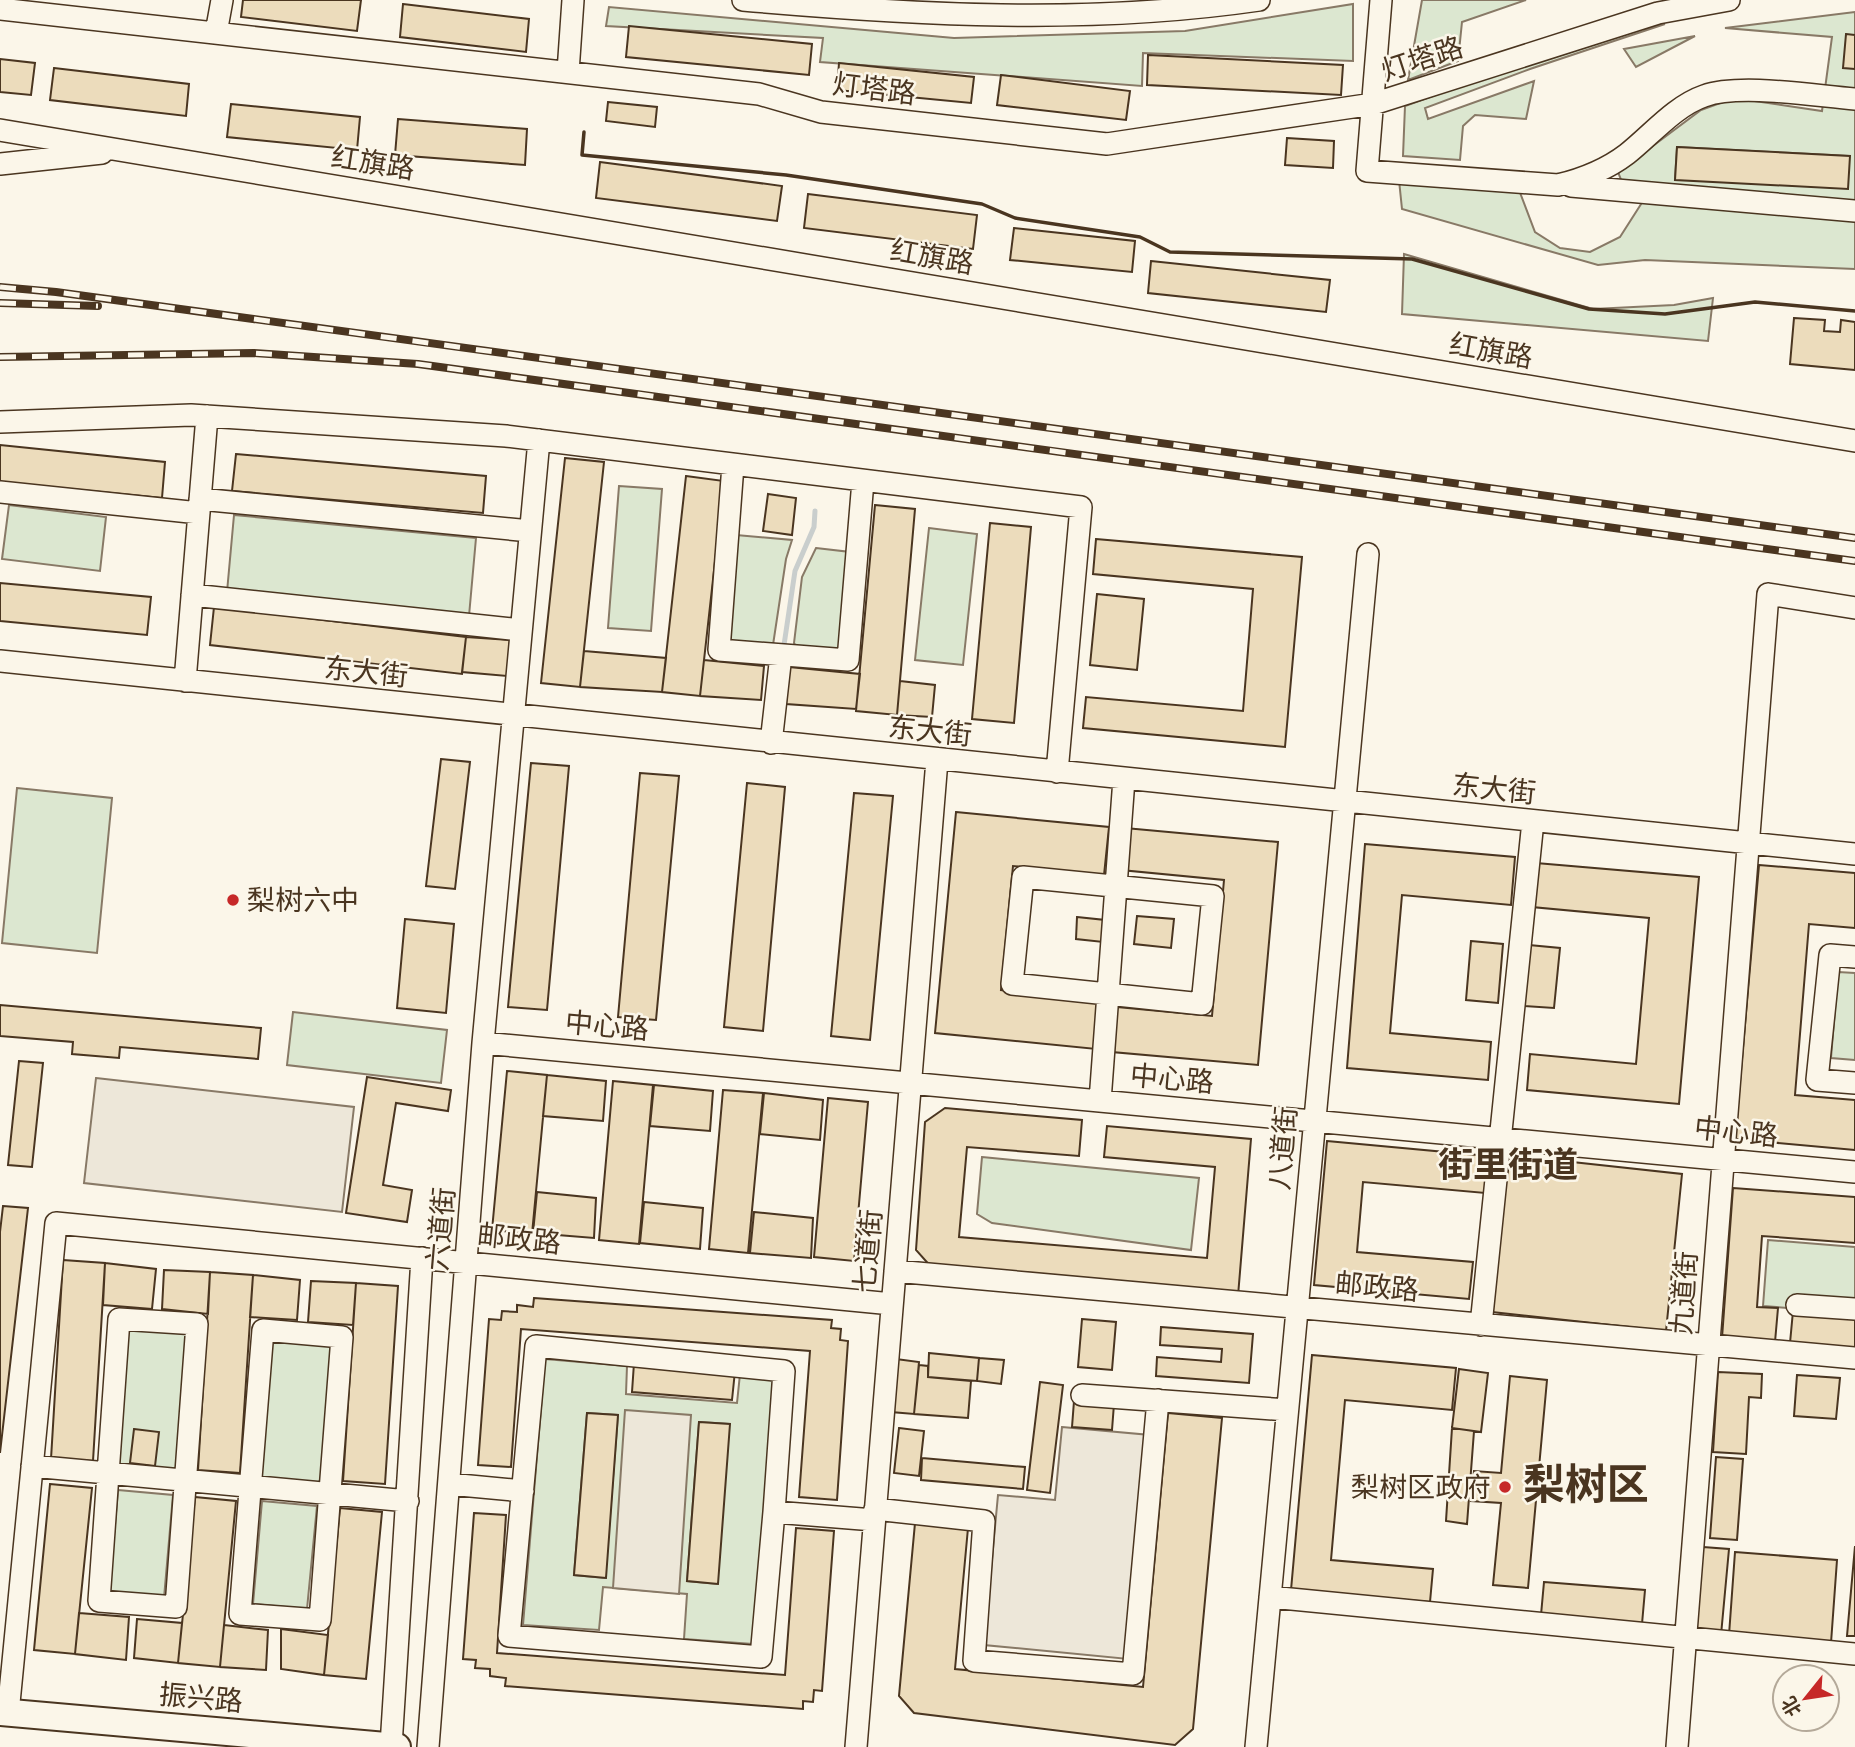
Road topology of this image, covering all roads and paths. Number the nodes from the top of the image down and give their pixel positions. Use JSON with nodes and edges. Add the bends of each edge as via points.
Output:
{"nodes":[{"id":1,"x":222,"y":0,"type":"edge"},
{"id":2,"x":573,"y":0,"type":"edge"},
{"id":3,"x":743,"y":0,"type":"edge"},
{"id":4,"x":1259,"y":0,"type":"edge"},
{"id":5,"x":1381,"y":0,"type":"edge"},
{"id":6,"x":1729,"y":0,"type":"edge"},
{"id":7,"x":0,"y":9,"type":"edge"},
{"id":8,"x":216,"y":33,"type":"junction"},
{"id":9,"x":568,"y":72,"type":"junction"},
{"id":10,"x":1855,"y":99,"type":"edge"},
{"id":11,"x":1373,"y":104,"type":"junction"},
{"id":12,"x":0,"y":130,"type":"edge"},
{"id":13,"x":128,"y":150,"type":"junction"},
{"id":14,"x":0,"y":164,"type":"edge"},
{"id":15,"x":1558,"y":185,"type":"junction"},
{"id":16,"x":1855,"y":211,"type":"edge"},
{"id":17,"x":207,"y":416,"type":"junction"},
{"id":18,"x":0,"y":422,"type":"edge"},
{"id":19,"x":539,"y":440,"type":"junction"},
{"id":20,"x":1855,"y":441,"type":"edge"},
{"id":21,"x":733,"y":465,"type":"junction"},
{"id":22,"x":863,"y":481,"type":"junction"},
{"id":23,"x":0,"y":492,"type":"edge"},
{"id":24,"x":200,"y":506,"type":"junction"},
{"id":25,"x":530,"y":531,"type":"junction"},
{"id":26,"x":1368,"y":554,"type":"dead end"},
{"id":27,"x":192,"y":595,"type":"junction"},
{"id":28,"x":1855,"y":608,"type":"edge"},
{"id":29,"x":521,"y":631,"type":"junction"},
{"id":30,"x":781,"y":655,"type":"junction"},
{"id":31,"x":0,"y":661,"type":"edge"},
{"id":32,"x":185,"y":681,"type":"junction"},
{"id":33,"x":513,"y":716,"type":"junction"},
{"id":34,"x":771,"y":743,"type":"junction"},
{"id":35,"x":937,"y":760,"type":"junction"},
{"id":36,"x":1057,"y":772,"type":"junction"},
{"id":37,"x":1124,"y":779,"type":"junction"},
{"id":38,"x":1344,"y":802,"type":"junction"},
{"id":39,"x":1533,"y":821,"type":"junction"},
{"id":40,"x":1747,"y":843,"type":"junction"},
{"id":41,"x":1855,"y":854,"type":"edge"},
{"id":42,"x":1116,"y":886,"type":"junction"},
{"id":43,"x":1855,"y":957,"type":"edge"},
{"id":44,"x":1108,"y":994,"type":"junction"},
{"id":45,"x":483,"y":1042,"type":"junction"},
{"id":46,"x":910,"y":1083,"type":"junction"},
{"id":47,"x":1855,"y":1083,"type":"edge"},
{"id":48,"x":1100,"y":1101,"type":"junction"},
{"id":49,"x":1314,"y":1121,"type":"junction"},
{"id":50,"x":1500,"y":1138,"type":"junction"},
{"id":51,"x":1723,"y":1158,"type":"junction"},
{"id":52,"x":1855,"y":1171,"type":"edge"},
{"id":53,"x":422,"y":1258,"type":"junction"},
{"id":54,"x":466,"y":1262,"type":"junction"},
{"id":55,"x":895,"y":1270,"type":"junction"},
{"id":56,"x":892,"y":1304,"type":"junction"},
{"id":57,"x":1797,"y":1305,"type":"dead end"},
{"id":58,"x":1296,"y":1308,"type":"junction"},
{"id":59,"x":1855,"y":1310,"type":"edge"},
{"id":60,"x":1481,"y":1325,"type":"junction"},
{"id":61,"x":1708,"y":1345,"type":"junction"},
{"id":62,"x":1855,"y":1358,"type":"edge"},
{"id":63,"x":1082,"y":1395,"type":"dead end"},
{"id":64,"x":1158,"y":1400,"type":"junction"},
{"id":65,"x":1287,"y":1410,"type":"junction"},
{"id":66,"x":32,"y":1465,"type":"junction"},
{"id":67,"x":108,"y":1473,"type":"junction"},
{"id":68,"x":186,"y":1480,"type":"junction"},
{"id":69,"x":449,"y":1485,"type":"junction"},
{"id":70,"x":251,"y":1486,"type":"junction"},
{"id":71,"x":523,"y":1491,"type":"junction"},
{"id":72,"x":330,"y":1494,"type":"junction"},
{"id":73,"x":408,"y":1501,"type":"junction"},
{"id":74,"x":774,"y":1512,"type":"junction"},
{"id":75,"x":875,"y":1515,"type":"junction"},
{"id":76,"x":1269,"y":1597,"type":"junction"},
{"id":77,"x":1685,"y":1639,"type":"junction"},
{"id":78,"x":1855,"y":1654,"type":"edge"},
{"id":79,"x":4,"y":1713,"type":"edge"},
{"id":80,"x":391,"y":1746,"type":"edge"},
{"id":81,"x":397,"y":1747,"type":"edge"},
{"id":82,"x":428,"y":1747,"type":"edge"},
{"id":83,"x":856,"y":1747,"type":"edge"},
{"id":84,"x":1256,"y":1747,"type":"edge"},
{"id":85,"x":1676,"y":1747,"type":"edge"}],
"edges":[{"from":1,"to":8,"type":"street"},
{"from":2,"to":9,"type":"street"},
{"from":3,"to":4,"type":"street","via":[[869,11],[1068,16]]},
{"from":5,"to":11,"type":"street"},
{"from":6,"to":11,"type":"street","name":"灯塔路","via":[[1658,13]]},
{"from":7,"to":8,"type":"street","name":"灯塔路"},
{"from":8,"to":9,"type":"street","name":"灯塔路"},
{"from":9,"to":11,"type":"street","name":"灯塔路","via":[[759,94],[821,112],[1107,144]]},
{"from":10,"to":15,"type":"street","via":[[1727,90],[1703,96],[1624,156],[1586,178]]},
{"from":11,"to":15,"type":"street","via":[[1367,171]]},
{"from":12,"to":13,"type":"street","name":"红旗路"},
{"from":13,"to":14,"type":"street"},
{"from":13,"to":20,"type":"street","name":"红旗路"},
{"from":15,"to":16,"type":"street"},
{"from":17,"to":18,"type":"street"},
{"from":17,"to":19,"type":"street"},
{"from":17,"to":24,"type":"street"},
{"from":19,"to":21,"type":"street"},
{"from":19,"to":25,"type":"street","name":"六道街"},
{"from":21,"to":22,"type":"street"},
{"from":21,"to":30,"type":"street","via":[[719,650]]},
{"from":22,"to":30,"type":"street","via":[[848,660]]},
{"from":22,"to":36,"type":"street","via":[[1081,507]]},
{"from":23,"to":24,"type":"street"},
{"from":24,"to":25,"type":"street"},
{"from":24,"to":27,"type":"street"},
{"from":25,"to":29,"type":"street","name":"六道街"},
{"from":26,"to":38,"type":"street","name":"八道街"},
{"from":27,"to":29,"type":"street"},
{"from":27,"to":32,"type":"street"},
{"from":28,"to":40,"type":"street","name":"九道街","via":[[1768,594]]},
{"from":29,"to":33,"type":"street","name":"六道街"},
{"from":30,"to":34,"type":"street"},
{"from":31,"to":32,"type":"street","name":"东大街"},
{"from":32,"to":33,"type":"street","name":"东大街"},
{"from":33,"to":34,"type":"street","name":"东大街"},
{"from":33,"to":45,"type":"street","name":"六道街"},
{"from":34,"to":35,"type":"street","name":"东大街"},
{"from":35,"to":36,"type":"street","name":"东大街"},
{"from":35,"to":46,"type":"street","name":"七道街"},
{"from":36,"to":37,"type":"street","name":"东大街"},
{"from":37,"to":38,"type":"street","name":"东大街"},
{"from":37,"to":42,"type":"street"},
{"from":38,"to":39,"type":"street","name":"东大街"},
{"from":38,"to":49,"type":"street","name":"八道街"},
{"from":39,"to":40,"type":"street","name":"东大街"},
{"from":39,"to":50,"type":"street"},
{"from":40,"to":41,"type":"street","name":"东大街"},
{"from":40,"to":51,"type":"street","name":"九道街"},
{"from":42,"to":44,"type":"street"},
{"from":42,"to":44,"type":"street","via":[[1023,877],[1012,984]]},
{"from":42,"to":44,"type":"street","via":[[1213,897],[1202,1004]]},
{"from":43,"to":47,"type":"street","via":[[1830,954],[1817,1080]]},
{"from":44,"to":48,"type":"street"},
{"from":45,"to":46,"type":"street","name":"中心路"},
{"from":45,"to":54,"type":"street","name":"六道街"},
{"from":46,"to":48,"type":"street","name":"中心路"},
{"from":46,"to":55,"type":"street","name":"七道街"},
{"from":48,"to":49,"type":"street","name":"中心路"},
{"from":49,"to":50,"type":"street","name":"中心路"},
{"from":49,"to":58,"type":"street","name":"八道街"},
{"from":50,"to":51,"type":"street","name":"中心路"},
{"from":50,"to":60,"type":"street"},
{"from":51,"to":52,"type":"street","name":"中心路"},
{"from":51,"to":61,"type":"street","name":"九道街"},
{"from":53,"to":54,"type":"street","name":"邮政路"},
{"from":53,"to":66,"type":"street","name":"邮政路","via":[[56,1223]]},
{"from":53,"to":73,"type":"street"},
{"from":54,"to":56,"type":"street","name":"邮政路"},
{"from":54,"to":69,"type":"street","name":"六道街"},
{"from":55,"to":56,"type":"street","name":"七道街"},
{"from":55,"to":58,"type":"street","name":"邮政路"},
{"from":56,"to":75,"type":"street","name":"七道街"},
{"from":57,"to":59,"type":"street"},
{"from":58,"to":60,"type":"street","name":"邮政路"},
{"from":58,"to":65,"type":"street","name":"八道街"},
{"from":60,"to":61,"type":"street","name":"邮政路"},
{"from":61,"to":62,"type":"street","name":"邮政路"},
{"from":61,"to":77,"type":"street","name":"九道街"},
{"from":63,"to":64,"type":"street"},
{"from":64,"to":65,"type":"street"},
{"from":64,"to":75,"type":"street","via":[[1133,1674],[974,1661],[984,1521]]},
{"from":65,"to":76,"type":"street","name":"八道街"},
{"from":66,"to":67,"type":"street"},
{"from":66,"to":79,"type":"street"},
{"from":67,"to":68,"type":"street"},
{"from":67,"to":68,"type":"street","via":[[99,1601],[176,1607]]},
{"from":67,"to":68,"type":"street","via":[[119,1319],[197,1325]]},
{"from":68,"to":70,"type":"street"},
{"from":69,"to":71,"type":"street"},
{"from":69,"to":82,"type":"street","name":"六道街"},
{"from":70,"to":72,"type":"street"},
{"from":70,"to":72,"type":"street","via":[[240,1614],[320,1620]]},
{"from":70,"to":72,"type":"street","via":[[263,1331],[342,1337]]},
{"from":71,"to":74,"type":"street","via":[[536,1346],[784,1370]]},
{"from":71,"to":74,"type":"street","via":[[509,1636],[761,1657]]},
{"from":72,"to":73,"type":"street"},
{"from":73,"to":80,"type":"street"},
{"from":74,"to":75,"type":"street"},
{"from":75,"to":83,"type":"street","name":"七道街"},
{"from":76,"to":77,"type":"street"},
{"from":76,"to":84,"type":"street","name":"八道街"},
{"from":77,"to":78,"type":"street"},
{"from":77,"to":85,"type":"street","name":"九道街"},
{"from":79,"to":80,"type":"main road","name":"振兴路"},
{"from":80,"to":81,"type":"main road","name":"振兴路"}]}
